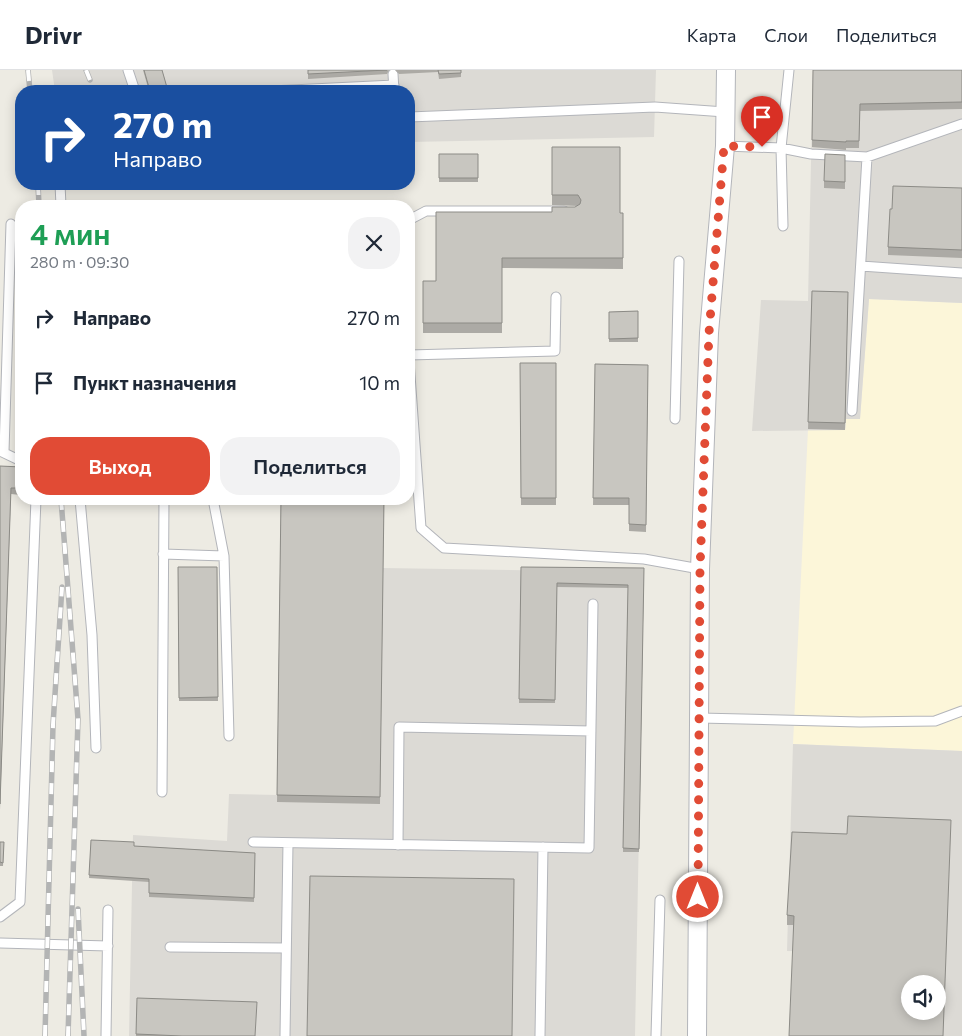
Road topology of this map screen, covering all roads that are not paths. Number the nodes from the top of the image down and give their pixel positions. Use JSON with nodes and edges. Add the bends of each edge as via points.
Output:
{"nodes":[{"id":1,"x":128,"y":70,"type":"edge"},
{"id":2,"x":726,"y":70,"type":"edge"},
{"id":3,"x":789,"y":70,"type":"edge"},
{"id":4,"x":393,"y":74,"type":"dead end"},
{"id":5,"x":133,"y":85,"type":"edge"},
{"id":6,"x":394,"y":85,"type":"edge"},
{"id":7,"x":725,"y":112,"type":"junction"},
{"id":8,"x":415,"y":117,"type":"edge"},
{"id":9,"x":962,"y":124,"type":"edge"},
{"id":10,"x":724,"y":146,"type":"junction"},
{"id":11,"x":781,"y":148,"type":"junction"},
{"id":12,"x":867,"y":157,"type":"junction"},
{"id":13,"x":575,"y":211,"type":"edge"},
{"id":14,"x":415,"y":217,"type":"edge"},
{"id":15,"x":12,"y":224,"type":"dead end"},
{"id":16,"x":783,"y":226,"type":"dead end"},
{"id":17,"x":679,"y":261,"type":"dead end"},
{"id":18,"x":861,"y":266,"type":"junction"},
{"id":19,"x":962,"y":273,"type":"edge"},
{"id":20,"x":556,"y":297,"type":"dead end"},
{"id":21,"x":415,"y":355,"type":"edge"},
{"id":22,"x":852,"y":411,"type":"dead end"},
{"id":23,"x":675,"y":419,"type":"dead end"},
{"id":24,"x":2,"y":452,"type":"edge"},
{"id":25,"x":15,"y":458,"type":"edge"},
{"id":26,"x":415,"y":467,"type":"edge"},
{"id":27,"x":36,"y":505,"type":"edge"},
{"id":28,"x":81,"y":505,"type":"edge"},
{"id":29,"x":164,"y":505,"type":"edge"},
{"id":30,"x":213,"y":505,"type":"edge"},
{"id":31,"x":163,"y":554,"type":"junction"},
{"id":32,"x":224,"y":556,"type":"junction"},
{"id":33,"x":700,"y":569,"type":"junction"},
{"id":34,"x":593,"y":604,"type":"dead end"},
{"id":35,"x":962,"y":711,"type":"edge"},
{"id":36,"x":700,"y":718,"type":"junction"},
{"id":37,"x":591,"y":731,"type":"junction"},
{"id":38,"x":229,"y":736,"type":"dead end"},
{"id":39,"x":96,"y":748,"type":"dead end"},
{"id":40,"x":162,"y":792,"type":"dead end"},
{"id":41,"x":253,"y":842,"type":"dead end"},
{"id":42,"x":288,"y":843,"type":"junction"},
{"id":43,"x":398,"y":845,"type":"junction"},
{"id":44,"x":544,"y":847,"type":"junction"},
{"id":45,"x":660,"y":900,"type":"dead end"},
{"id":46,"x":108,"y":910,"type":"dead end"},
{"id":47,"x":0,"y":916,"type":"edge"},
{"id":48,"x":0,"y":943,"type":"edge"},
{"id":49,"x":108,"y":946,"type":"junction"},
{"id":50,"x":170,"y":946,"type":"dead end"},
{"id":51,"x":286,"y":948,"type":"junction"},
{"id":52,"x":106,"y":1036,"type":"edge"},
{"id":53,"x":286,"y":1036,"type":"edge"},
{"id":54,"x":540,"y":1036,"type":"edge"},
{"id":55,"x":656,"y":1036,"type":"edge"},
{"id":56,"x":697,"y":1036,"type":"edge"}],
"edges":[{"from":1,"to":5,"type":"lane"},
{"from":2,"to":7,"type":"street"},
{"from":3,"to":11,"type":"lane"},
{"from":4,"to":6,"type":"lane"},
{"from":7,"to":8,"type":"lane","via":[[655,106]]},
{"from":7,"to":10,"type":"street"},
{"from":9,"to":12,"type":"lane"},
{"from":10,"to":11,"type":"lane"},
{"from":10,"to":33,"type":"street","via":[[709,333]]},
{"from":11,"to":12,"type":"lane","via":[[811,154]]},
{"from":11,"to":16,"type":"lane"},
{"from":12,"to":18,"type":"lane"},
{"from":13,"to":14,"type":"lane","via":[[426,211]]},
{"from":15,"to":24,"type":"lane"},
{"from":17,"to":23,"type":"lane"},
{"from":18,"to":19,"type":"lane"},
{"from":18,"to":22,"type":"lane"},
{"from":20,"to":21,"type":"lane","via":[[555,351]]},
{"from":24,"to":25,"type":"lane"},
{"from":26,"to":33,"type":"lane","via":[[421,528],[444,548],[644,558]]},
{"from":27,"to":47,"type":"lane","via":[[20,902]]},
{"from":28,"to":39,"type":"lane","via":[[92,635]]},
{"from":29,"to":31,"type":"lane"},
{"from":30,"to":32,"type":"lane"},
{"from":31,"to":32,"type":"lane"},
{"from":31,"to":40,"type":"lane"},
{"from":32,"to":38,"type":"lane"},
{"from":33,"to":36,"type":"street"},
{"from":34,"to":37,"type":"lane"},
{"from":35,"to":36,"type":"lane","via":[[935,721]]},
{"from":36,"to":56,"type":"street"},
{"from":37,"to":43,"type":"lane","via":[[399,727]]},
{"from":37,"to":44,"type":"lane","via":[[589,848]]},
{"from":41,"to":42,"type":"lane"},
{"from":42,"to":43,"type":"lane"},
{"from":42,"to":51,"type":"lane"},
{"from":43,"to":44,"type":"lane"},
{"from":44,"to":54,"type":"lane"},
{"from":45,"to":55,"type":"lane"},
{"from":46,"to":49,"type":"lane"},
{"from":48,"to":49,"type":"lane"},
{"from":49,"to":52,"type":"lane"},
{"from":50,"to":51,"type":"lane"},
{"from":51,"to":53,"type":"lane"}]}
